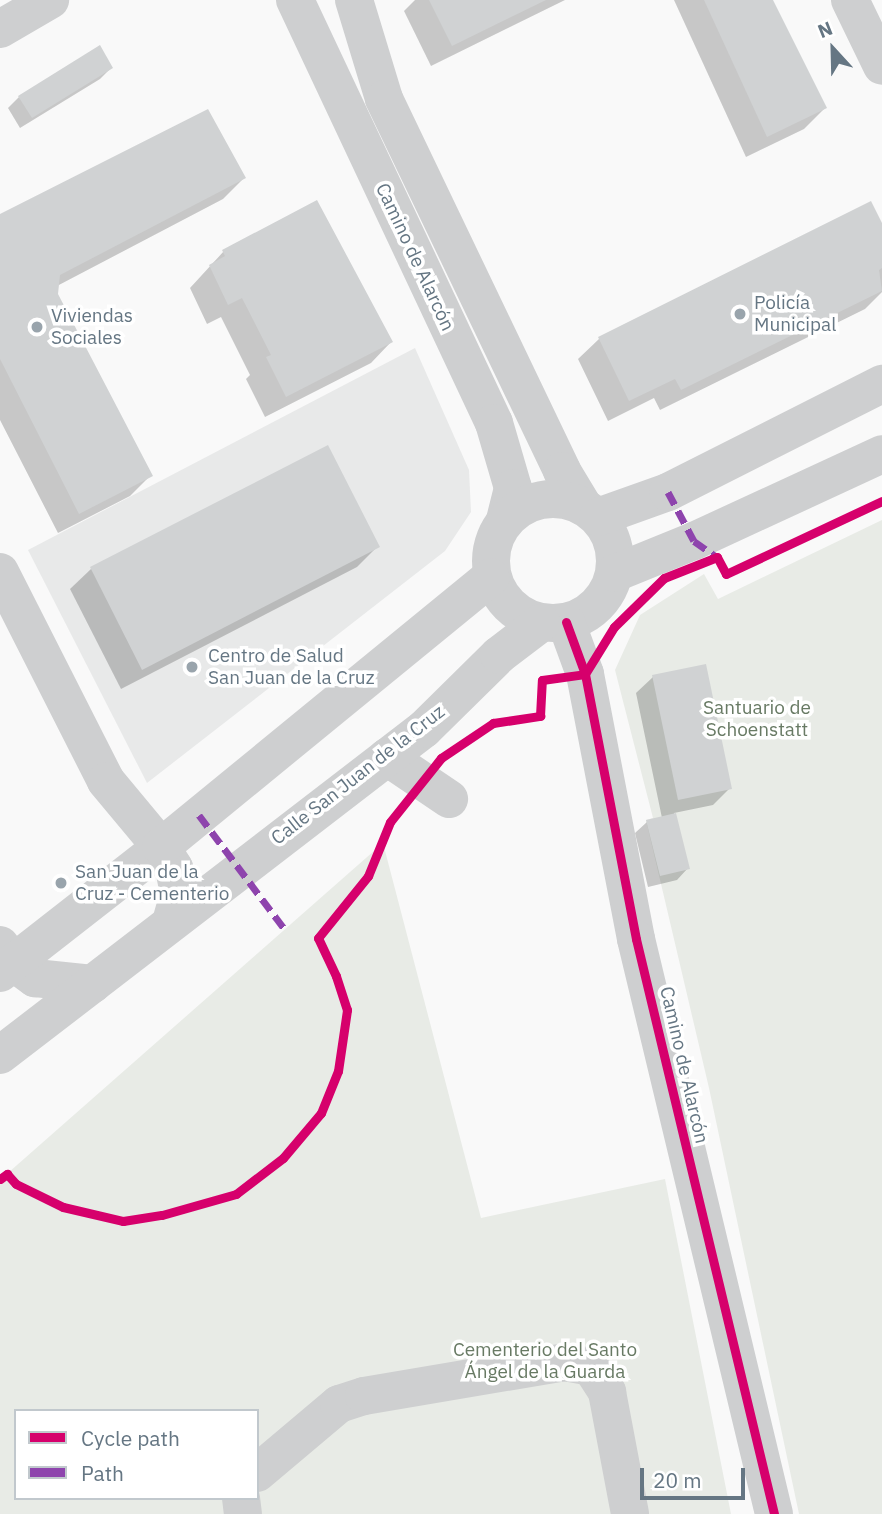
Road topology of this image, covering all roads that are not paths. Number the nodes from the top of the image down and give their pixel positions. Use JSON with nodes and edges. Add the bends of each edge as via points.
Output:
{"nodes":[{"id":1,"x":50,"y":0,"type":"edge"},
{"id":2,"x":295,"y":0,"type":"edge"},
{"id":3,"x":354,"y":0,"type":"edge"},
{"id":4,"x":850,"y":0,"type":"edge"},
{"id":5,"x":0,"y":29,"type":"edge"},
{"id":6,"x":880,"y":57,"type":"edge"},
{"id":7,"x":882,"y":384,"type":"edge"},
{"id":8,"x":882,"y":454,"type":"edge"},
{"id":9,"x":591,"y":511,"type":"junction"},
{"id":10,"x":505,"y":519,"type":"junction"},
{"id":11,"x":0,"y":572,"type":"edge"},
{"id":12,"x":615,"y":573,"type":"junction"},
{"id":13,"x":491,"y":577,"type":"junction"},
{"id":14,"x":554,"y":623,"type":"junction"},
{"id":15,"x":387,"y":757,"type":"junction"},
{"id":16,"x":449,"y":799,"type":"dead end"},
{"id":17,"x":162,"y":847,"type":"junction"},
{"id":18,"x":171,"y":922,"type":"junction"},
{"id":19,"x":5,"y":961,"type":"edge"},
{"id":20,"x":93,"y":984,"type":"junction"},
{"id":21,"x":0,"y":1055,"type":"edge"},
{"id":22,"x":259,"y":1471,"type":"edge"},
{"id":23,"x":629,"y":1514,"type":"edge"},
{"id":24,"x":774,"y":1514,"type":"edge"}],
"edges":[{"from":1,"to":5,"type":"street"},
{"from":2,"to":10,"type":"street","name":"Camino de Alarcón","via":[[494,424],[513,488]]},
{"from":3,"to":9,"type":"street","name":"Camino de Alarcón","via":[[384,99],[562,471]]},
{"from":4,"to":6,"type":"street"},
{"from":7,"to":9,"type":"street","via":[[667,492]]},
{"from":8,"to":12,"type":"street"},
{"from":9,"to":10,"type":"street","via":[[542,499]]},
{"from":9,"to":12,"type":"street","via":[[613,543]]},
{"from":10,"to":13,"type":"street","via":[[491,546]]},
{"from":11,"to":17,"type":"street","via":[[106,781]]},
{"from":12,"to":14,"type":"street","via":[[597,605]]},
{"from":13,"to":14,"type":"street","via":[[509,607]]},
{"from":13,"to":17,"type":"street"},
{"from":14,"to":15,"type":"street","name":"Calle San Juan de la Cruz","via":[[499,655],[424,729]]},
{"from":14,"to":24,"type":"street","name":"Camino de Alarcón","via":[[585,674],[636,939]]},
{"from":15,"to":16,"type":"street"},
{"from":15,"to":18,"type":"street","name":"Calle San Juan de la Cruz"},
{"from":17,"to":18,"type":"street","via":[[174,869],[179,894]]},
{"from":17,"to":19,"type":"street"},
{"from":18,"to":20,"type":"street","name":"Calle San Juan de la Cruz"},
{"from":19,"to":20,"type":"street","via":[[35,978]]},
{"from":20,"to":21,"type":"street","name":"Calle San Juan de la Cruz"},
{"from":22,"to":23,"type":"street","via":[[339,1404],[564,1362],[591,1367],[607,1392]]}]}
